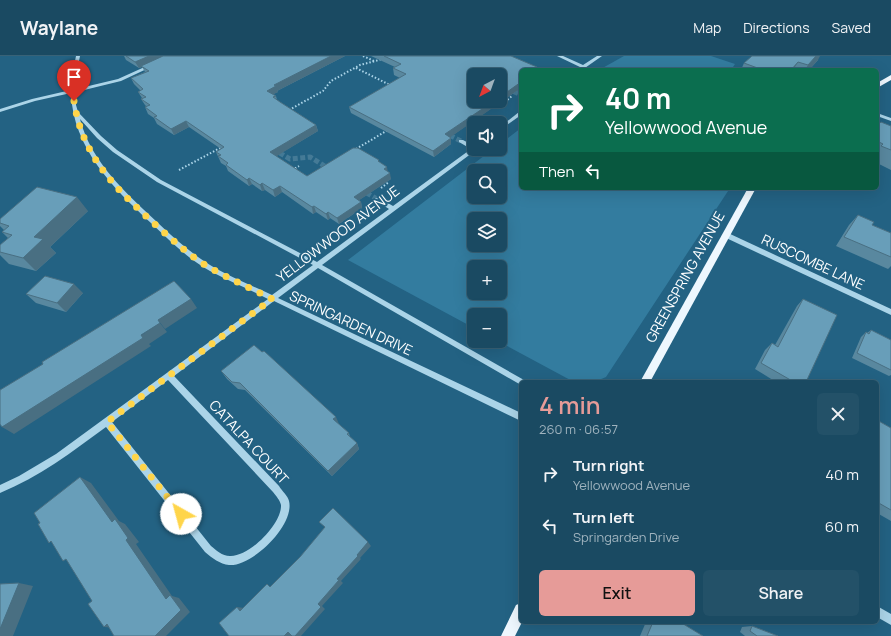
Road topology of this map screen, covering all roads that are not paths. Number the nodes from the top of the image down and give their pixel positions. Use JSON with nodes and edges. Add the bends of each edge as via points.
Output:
{"nodes":[{"id":1,"x":78,"y":56,"type":"edge"},
{"id":2,"x":559,"y":56,"type":"edge"},
{"id":3,"x":600,"y":56,"type":"edge"},
{"id":4,"x":158,"y":63,"type":"edge"},
{"id":5,"x":584,"y":66,"type":"junction"},
{"id":6,"x":582,"y":68,"type":"edge"},
{"id":7,"x":891,"y":76,"type":"edge"},
{"id":8,"x":879,"y":85,"type":"edge"},
{"id":9,"x":72,"y":90,"type":"junction"},
{"id":10,"x":0,"y":111,"type":"edge"},
{"id":11,"x":75,"y":111,"type":"junction"},
{"id":12,"x":519,"y":115,"type":"edge"},
{"id":13,"x":879,"y":115,"type":"edge"},
{"id":14,"x":891,"y":120,"type":"edge"},
{"id":15,"x":507,"y":124,"type":"edge"},
{"id":16,"x":461,"y":141,"type":"tunnel mouth"},
{"id":17,"x":467,"y":144,"type":"edge"},
{"id":18,"x":467,"y":153,"type":"edge"},
{"id":19,"x":751,"y":190,"type":"edge"},
{"id":20,"x":377,"y":199,"type":"tunnel mouth"},
{"id":21,"x":393,"y":209,"type":"junction"},
{"id":22,"x":726,"y":235,"type":"junction"},
{"id":23,"x":317,"y":265,"type":"junction"},
{"id":24,"x":272,"y":299,"type":"junction"},
{"id":25,"x":891,"y":312,"type":"edge"},
{"id":26,"x":169,"y":376,"type":"junction"},
{"id":27,"x":646,"y":380,"type":"edge"},
{"id":28,"x":519,"y":381,"type":"edge"},
{"id":29,"x":519,"y":416,"type":"edge"},
{"id":30,"x":107,"y":422,"type":"junction"},
{"id":31,"x":0,"y":489,"type":"edge"},
{"id":32,"x":879,"y":612,"type":"edge"},
{"id":33,"x":519,"y":614,"type":"edge"},
{"id":34,"x":891,"y":620,"type":"edge"},
{"id":35,"x":508,"y":636,"type":"edge"}],
"edges":[{"from":1,"to":9,"type":"street","name":"SPRINGARDEN DRIVE","via":[[73,71]]},
{"from":2,"to":5,"type":"street"},
{"from":3,"to":5,"type":"street"},
{"from":4,"to":9,"type":"street","via":[[119,80]]},
{"from":5,"to":6,"type":"street"},
{"from":7,"to":8,"type":"main road"},
{"from":9,"to":10,"type":"street"},
{"from":9,"to":11,"type":"street","name":"SPRINGARDEN DRIVE"},
{"from":11,"to":23,"type":"street","name":"SPRINGARDEN DRIVE","via":[[115,151],[159,181]]},
{"from":11,"to":24,"type":"street","name":"SPRINGARDEN DRIVE","via":[[95,161],[126,198],[194,257],[212,269]]},
{"from":12,"to":15,"type":"street"},
{"from":13,"to":14,"type":"street"},
{"from":16,"to":17,"type":"street"},
{"from":18,"to":21,"type":"street","name":"YELLOWWOOD AVENUE"},
{"from":19,"to":22,"type":"main road","name":"GREENSPRING AVENUE"},
{"from":20,"to":21,"type":"street"},
{"from":21,"to":23,"type":"street","name":"YELLOWWOOD AVENUE"},
{"from":22,"to":25,"type":"street","name":"RUSCOMBE LANE"},
{"from":22,"to":27,"type":"main road","name":"GREENSPRING AVENUE"},
{"from":23,"to":24,"type":"street","name":"YELLOWWOOD AVENUE"},
{"from":23,"to":28,"type":"street","name":"SPRINGARDEN DRIVE"},
{"from":24,"to":26,"type":"street","name":"YELLOWWOOD AVENUE"},
{"from":24,"to":29,"type":"street","name":"SPRINGARDEN DRIVE"},
{"from":26,"to":30,"type":"street","name":"YELLOWWOOD AVENUE"},
{"from":26,"to":30,"type":"street","name":"CATALPA COURT","via":[[276,489],[285,502],[283,517],[276,530],[250,554],[231,561],[220,558],[208,549]]},
{"from":30,"to":31,"type":"street","name":"YELLOWWOOD AVENUE","via":[[60,457]]},
{"from":32,"to":34,"type":"street"},
{"from":33,"to":35,"type":"main road"}]}
